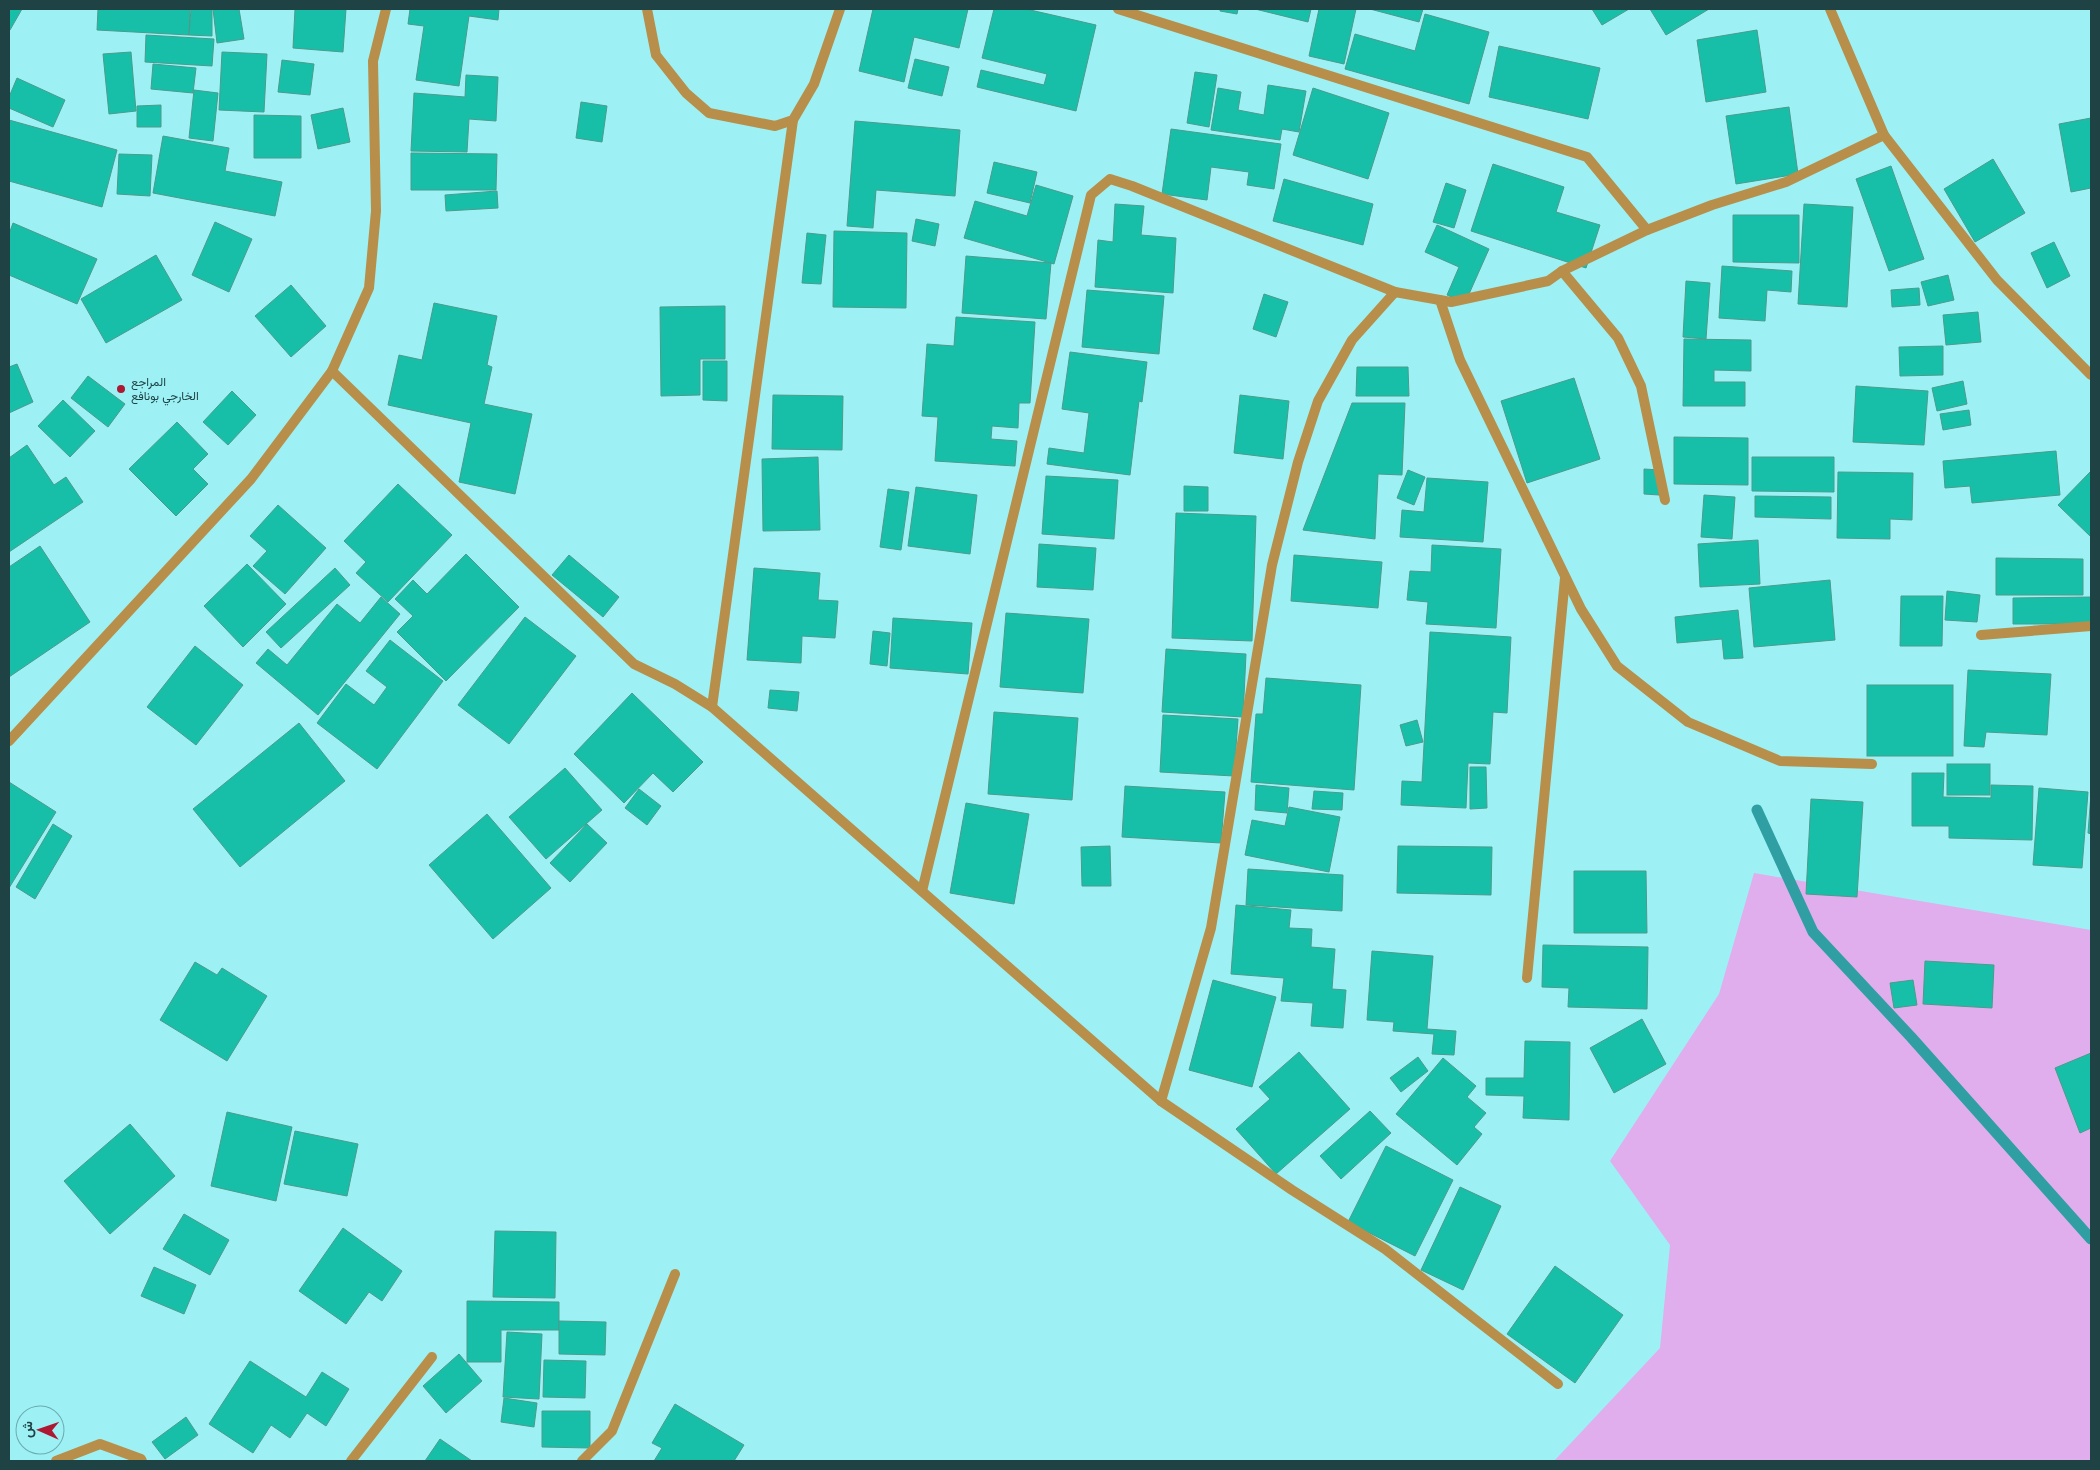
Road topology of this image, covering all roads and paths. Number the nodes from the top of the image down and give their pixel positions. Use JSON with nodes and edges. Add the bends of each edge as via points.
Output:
{"nodes":[{"id":1,"x":386,"y":9,"type":"edge"},
{"id":2,"x":647,"y":9,"type":"edge"},
{"id":3,"x":840,"y":9,"type":"edge"},
{"id":4,"x":1118,"y":9,"type":"edge"},
{"id":5,"x":1830,"y":9,"type":"edge"},
{"id":6,"x":793,"y":120,"type":"junction"},
{"id":7,"x":1884,"y":135,"type":"junction"},
{"id":8,"x":1647,"y":230,"type":"junction"},
{"id":9,"x":1562,"y":271,"type":"junction"},
{"id":10,"x":1395,"y":292,"type":"junction"},
{"id":11,"x":1440,"y":300,"type":"junction"},
{"id":12,"x":332,"y":371,"type":"junction"},
{"id":13,"x":2091,"y":375,"type":"edge"},
{"id":14,"x":1665,"y":500,"type":"dead end"},
{"id":15,"x":1565,"y":576,"type":"junction"},
{"id":16,"x":2091,"y":626,"type":"edge"},
{"id":17,"x":1980,"y":635,"type":"dead end"},
{"id":18,"x":712,"y":707,"type":"junction"},
{"id":19,"x":9,"y":741,"type":"edge"},
{"id":20,"x":1872,"y":764,"type":"dead end"},
{"id":21,"x":922,"y":890,"type":"junction"},
{"id":22,"x":1527,"y":978,"type":"dead end"},
{"id":23,"x":1161,"y":1101,"type":"junction"},
{"id":24,"x":675,"y":1274,"type":"dead end"},
{"id":25,"x":432,"y":1357,"type":"dead end"},
{"id":26,"x":1558,"y":1384,"type":"dead end"},
{"id":27,"x":56,"y":1461,"type":"edge"},
{"id":28,"x":142,"y":1461,"type":"edge"},
{"id":29,"x":351,"y":1461,"type":"edge"},
{"id":30,"x":582,"y":1461,"type":"edge"}],
"edges":[{"from":1,"to":12,"type":"street","via":[[373,61],[376,211],[369,288]]},
{"from":2,"to":6,"type":"street","via":[[656,55],[686,93],[709,112],[775,126]]},
{"from":3,"to":6,"type":"street","via":[[814,84]]},
{"from":4,"to":8,"type":"street","via":[[1587,157]]},
{"from":5,"to":7,"type":"street"},
{"from":6,"to":18,"type":"street"},
{"from":7,"to":8,"type":"street","via":[[1786,182]]},
{"from":7,"to":13,"type":"street","via":[[1997,280]]},
{"from":8,"to":9,"type":"street"},
{"from":9,"to":11,"type":"street","via":[[1548,281],[1451,302]]},
{"from":9,"to":14,"type":"street","via":[[1618,338],[1641,386]]},
{"from":10,"to":11,"type":"street"},
{"from":10,"to":21,"type":"street","via":[[1132,186],[1110,179],[1091,195]]},
{"from":10,"to":23,"type":"street","via":[[1352,340],[1318,401],[1298,462],[1272,565],[1211,928]]},
{"from":11,"to":15,"type":"street","via":[[1460,360]]},
{"from":12,"to":18,"type":"street","via":[[634,664]]},
{"from":12,"to":19,"type":"street","via":[[251,479]]},
{"from":15,"to":20,"type":"street","via":[[1581,609],[1617,666],[1688,722],[1780,761]]},
{"from":15,"to":22,"type":"street"},
{"from":16,"to":17,"type":"street"},
{"from":18,"to":21,"type":"street"},
{"from":21,"to":23,"type":"street"},
{"from":23,"to":26,"type":"street","via":[[1292,1190],[1385,1248]]},
{"from":24,"to":30,"type":"street","via":[[612,1431]]},
{"from":25,"to":29,"type":"street"},
{"from":27,"to":28,"type":"street","via":[[100,1444]]}]}
